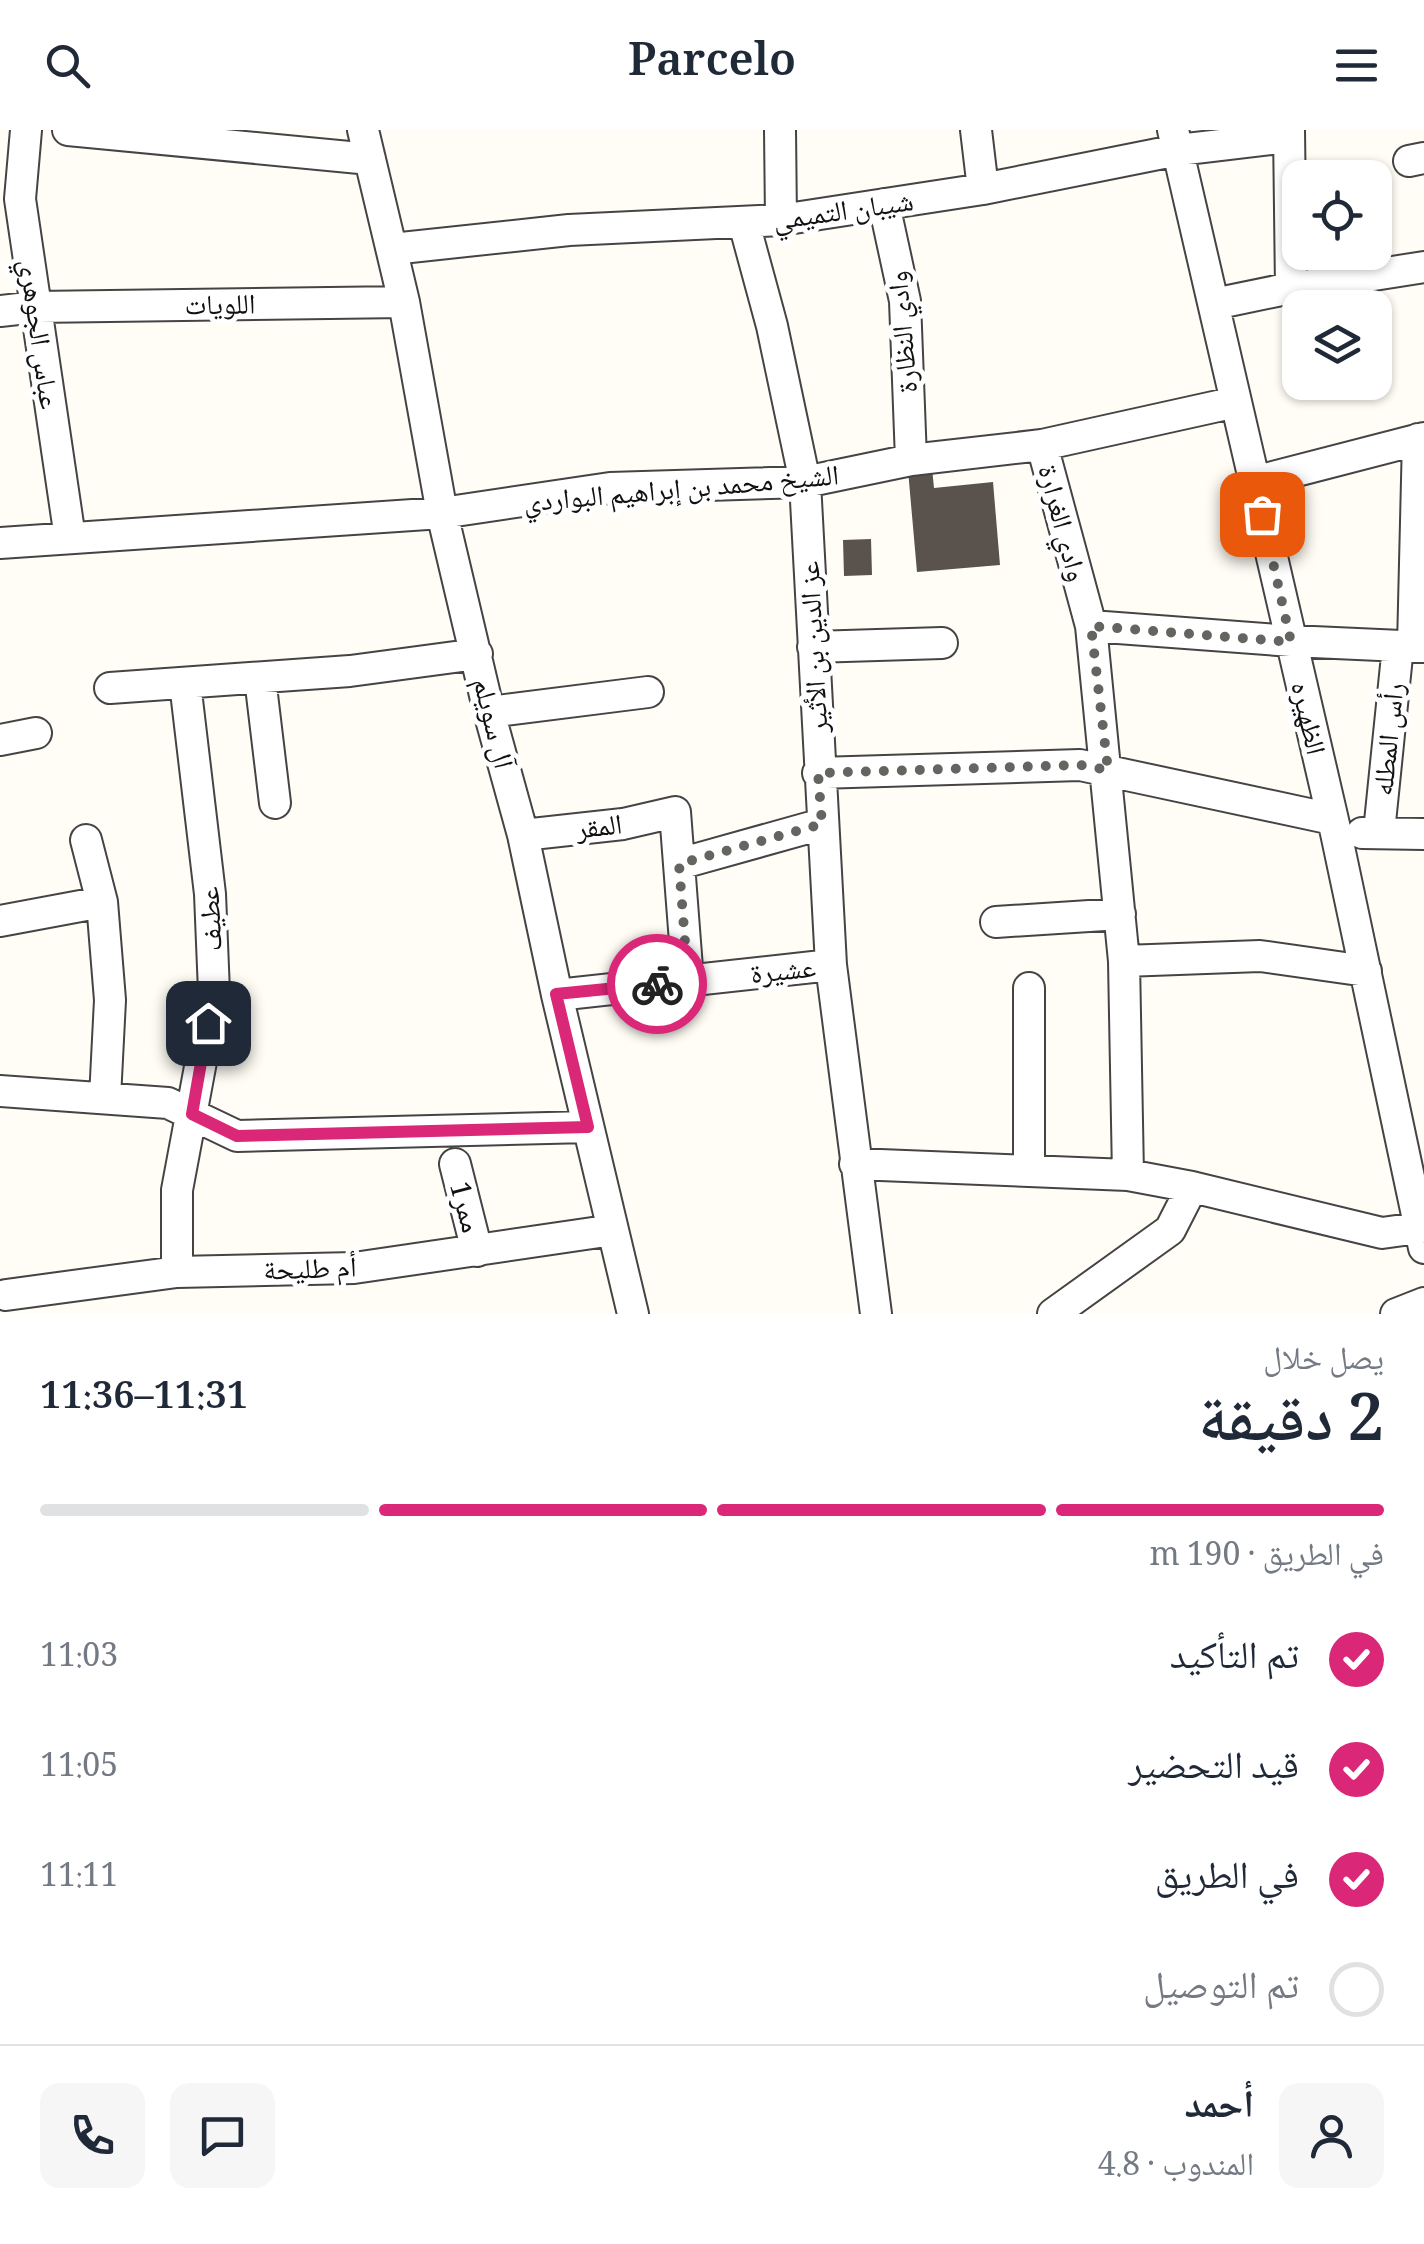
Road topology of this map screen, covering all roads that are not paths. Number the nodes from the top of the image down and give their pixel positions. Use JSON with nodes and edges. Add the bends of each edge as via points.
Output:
{"nodes":[{"id":1,"x":26,"y":130,"type":"edge"},
{"id":2,"x":68,"y":130,"type":"edge"},
{"id":3,"x":780,"y":130,"type":"edge"},
{"id":4,"x":976,"y":130,"type":"edge"},
{"id":5,"x":1289,"y":134,"type":"edge"},
{"id":6,"x":1176,"y":140,"type":"edge"},
{"id":7,"x":367,"y":144,"type":"edge"},
{"id":8,"x":983,"y":189,"type":"junction"},
{"id":9,"x":884,"y":204,"type":"junction"},
{"id":10,"x":780,"y":220,"type":"junction"},
{"id":11,"x":744,"y":224,"type":"junction"},
{"id":12,"x":392,"y":249,"type":"junction"},
{"id":13,"x":1424,"y":267,"type":"edge"},
{"id":14,"x":1292,"y":288,"type":"junction"},
{"id":15,"x":404,"y":302,"type":"junction"},
{"id":16,"x":1214,"y":304,"type":"junction"},
{"id":17,"x":36,"y":307,"type":"junction"},
{"id":18,"x":0,"y":310,"type":"edge"},
{"id":19,"x":1236,"y":402,"type":"junction"},
{"id":20,"x":1421,"y":438,"type":"edge"},
{"id":21,"x":1042,"y":445,"type":"junction"},
{"id":22,"x":911,"y":460,"type":"junction"},
{"id":23,"x":805,"y":482,"type":"junction"},
{"id":24,"x":1254,"y":482,"type":"junction"},
{"id":25,"x":442,"y":513,"type":"junction"},
{"id":26,"x":70,"y":538,"type":"junction"},
{"id":27,"x":0,"y":542,"type":"edge"},
{"id":28,"x":1091,"y":626,"type":"junction"},
{"id":29,"x":1291,"y":642,"type":"junction"},
{"id":30,"x":942,"y":643,"type":"dead end"},
{"id":31,"x":812,"y":646,"type":"junction"},
{"id":32,"x":1412,"y":646,"type":"edge"},
{"id":33,"x":477,"y":654,"type":"junction"},
{"id":34,"x":260,"y":678,"type":"junction"},
{"id":35,"x":185,"y":683,"type":"junction"},
{"id":36,"x":110,"y":688,"type":"dead end"},
{"id":37,"x":648,"y":692,"type":"dead end"},
{"id":38,"x":490,"y":712,"type":"junction"},
{"id":39,"x":36,"y":734,"type":"dead end"},
{"id":40,"x":0,"y":740,"type":"edge"},
{"id":41,"x":1108,"y":770,"type":"junction"},
{"id":42,"x":818,"y":773,"type":"junction"},
{"id":43,"x":275,"y":803,"type":"dead end"},
{"id":44,"x":822,"y":824,"type":"junction"},
{"id":45,"x":1334,"y":826,"type":"junction"},
{"id":46,"x":1379,"y":832,"type":"junction"},
{"id":47,"x":1424,"y":834,"type":"edge"},
{"id":48,"x":523,"y":835,"type":"junction"},
{"id":49,"x":86,"y":840,"type":"dead end"},
{"id":50,"x":679,"y":864,"type":"junction"},
{"id":51,"x":102,"y":902,"type":"junction"},
{"id":52,"x":1120,"y":914,"type":"junction"},
{"id":53,"x":0,"y":921,"type":"edge"},
{"id":54,"x":996,"y":922,"type":"dead end"},
{"id":55,"x":1124,"y":961,"type":"junction"},
{"id":56,"x":831,"y":965,"type":"junction"},
{"id":57,"x":1366,"y":970,"type":"junction"},
{"id":58,"x":688,"y":981,"type":"junction"},
{"id":59,"x":1029,"y":988,"type":"dead end"},
{"id":60,"x":556,"y":994,"type":"junction"},
{"id":61,"x":0,"y":1091,"type":"edge"},
{"id":62,"x":106,"y":1098,"type":"junction"},
{"id":63,"x":192,"y":1114,"type":"junction"},
{"id":64,"x":588,"y":1127,"type":"junction"},
{"id":65,"x":455,"y":1164,"type":"dead end"},
{"id":66,"x":855,"y":1164,"type":"junction"},
{"id":67,"x":1028,"y":1171,"type":"junction"},
{"id":68,"x":1128,"y":1175,"type":"junction"},
{"id":69,"x":1192,"y":1186,"type":"junction"},
{"id":70,"x":613,"y":1230,"type":"junction"},
{"id":71,"x":1422,"y":1234,"type":"edge"},
{"id":72,"x":478,"y":1251,"type":"junction"},
{"id":73,"x":177,"y":1272,"type":"junction"},
{"id":74,"x":6,"y":1295,"type":"dead end"},
{"id":75,"x":1424,"y":1303,"type":"edge"},
{"id":76,"x":633,"y":1314,"type":"edge"},
{"id":77,"x":876,"y":1314,"type":"edge"},
{"id":78,"x":1054,"y":1314,"type":"edge"},
{"id":79,"x":1396,"y":1314,"type":"edge"}],
"edges":[{"from":1,"to":17,"type":"street","name":"عباس الجوهري","via":[[20,200]]},
{"from":2,"to":7,"type":"street"},
{"from":3,"to":10,"type":"street"},
{"from":4,"to":8,"type":"street"},
{"from":5,"to":6,"type":"street","name":"شيبان التميمي"},
{"from":5,"to":14,"type":"street"},
{"from":6,"to":8,"type":"street","name":"شيبان التميمي"},
{"from":6,"to":16,"type":"street","name":"الظهيره"},
{"from":7,"to":12,"type":"street","name":"آل سويلم"},
{"from":8,"to":9,"type":"street","name":"شيبان التميمي"},
{"from":9,"to":10,"type":"street","name":"شيبان التميمي"},
{"from":9,"to":22,"type":"street","name":"وادي النظارة","via":[[905,302]]},
{"from":10,"to":11,"type":"street","name":"شيبان التميمي"},
{"from":11,"to":12,"type":"street","name":"شيبان التميمي","via":[[569,230]]},
{"from":11,"to":23,"type":"street","name":"عز الدين بن الأثير"},
{"from":12,"to":15,"type":"street","name":"آل سويلم"},
{"from":13,"to":14,"type":"street"},
{"from":14,"to":16,"type":"street"},
{"from":15,"to":17,"type":"street","name":"اللويات"},
{"from":15,"to":25,"type":"street","name":"آل سويلم"},
{"from":16,"to":19,"type":"street","name":"الظهيره"},
{"from":17,"to":18,"type":"street","name":"اللويات"},
{"from":17,"to":26,"type":"street","name":"عباس الجوهري"},
{"from":19,"to":21,"type":"street","name":"الشيخ محمد بن إبراهيم البواردي"},
{"from":19,"to":24,"type":"street","name":"الظهيره"},
{"from":20,"to":24,"type":"street"},
{"from":20,"to":32,"type":"street","name":"رأس المطله"},
{"from":21,"to":22,"type":"street","name":"الشيخ محمد بن إبراهيم البواردي"},
{"from":21,"to":28,"type":"street","name":"وادي الغرارة"},
{"from":22,"to":23,"type":"street","name":"الشيخ محمد بن إبراهيم البواردي"},
{"from":23,"to":25,"type":"street","name":"الشيخ محمد بن إبراهيم البواردي","via":[[610,488]]},
{"from":23,"to":31,"type":"street","name":"عز الدين بن الأثير"},
{"from":24,"to":29,"type":"street","name":"الظهيره"},
{"from":25,"to":26,"type":"street","name":"الشيخ محمد بن إبراهيم البواردي"},
{"from":25,"to":33,"type":"street","name":"آل سويلم"},
{"from":26,"to":27,"type":"street","name":"الشيخ محمد بن إبراهيم البواردي"},
{"from":28,"to":29,"type":"street"},
{"from":28,"to":41,"type":"street","name":"وادي الغرارة"},
{"from":29,"to":32,"type":"street"},
{"from":29,"to":45,"type":"street","name":"الظهيره"},
{"from":30,"to":31,"type":"street"},
{"from":31,"to":42,"type":"street","name":"عز الدين بن الأثير"},
{"from":32,"to":46,"type":"street","name":"رأس المطله"},
{"from":33,"to":34,"type":"street"},
{"from":33,"to":38,"type":"street","name":"آل سويلم"},
{"from":34,"to":35,"type":"street"},
{"from":34,"to":43,"type":"street"},
{"from":35,"to":36,"type":"street"},
{"from":35,"to":63,"type":"street","name":"عطيف","via":[[210,894],[214,992]]},
{"from":37,"to":38,"type":"street"},
{"from":38,"to":48,"type":"street","name":"آل سويلم"},
{"from":39,"to":40,"type":"street"},
{"from":41,"to":42,"type":"street","via":[[1080,765]]},
{"from":41,"to":45,"type":"street"},
{"from":41,"to":52,"type":"street","name":"وادي الغرارة"},
{"from":42,"to":44,"type":"street","name":"عز الدين بن الأثير"},
{"from":44,"to":50,"type":"street"},
{"from":44,"to":56,"type":"street","name":"عز الدين بن الأثير"},
{"from":45,"to":46,"type":"street"},
{"from":45,"to":57,"type":"street","name":"الظهيره"},
{"from":46,"to":47,"type":"street"},
{"from":48,"to":50,"type":"street","name":"المقر","via":[[675,812]]},
{"from":48,"to":60,"type":"street","name":"آل سويلم"},
{"from":49,"to":51,"type":"street"},
{"from":50,"to":58,"type":"street"},
{"from":51,"to":53,"type":"street"},
{"from":51,"to":62,"type":"street","via":[[110,1000]]},
{"from":52,"to":54,"type":"street"},
{"from":52,"to":55,"type":"street","name":"وادي الغرارة"},
{"from":55,"to":57,"type":"street","via":[[1260,956]]},
{"from":55,"to":68,"type":"street","name":"وادي الغرارة"},
{"from":56,"to":58,"type":"street","name":"عشيرة"},
{"from":56,"to":66,"type":"street","name":"عز الدين بن الأثير"},
{"from":57,"to":71,"type":"street","name":"الظهيره"},
{"from":58,"to":60,"type":"street","name":"عشيرة"},
{"from":59,"to":67,"type":"street"},
{"from":60,"to":64,"type":"street","name":"آل سويلم"},
{"from":61,"to":62,"type":"street"},
{"from":62,"to":63,"type":"street","via":[[168,1102]]},
{"from":63,"to":64,"type":"street","via":[[237,1136]]},
{"from":63,"to":73,"type":"street","name":"عطيف","via":[[177,1190]]},
{"from":64,"to":70,"type":"street","name":"آل سويلم"},
{"from":65,"to":72,"type":"street","name":"ممر1"},
{"from":66,"to":67,"type":"street"},
{"from":66,"to":77,"type":"street","name":"عز الدين بن الأثير"},
{"from":67,"to":68,"type":"street"},
{"from":68,"to":69,"type":"street"},
{"from":69,"to":71,"type":"street","via":[[1382,1233]]},
{"from":69,"to":78,"type":"street","via":[[1170,1230]]},
{"from":70,"to":72,"type":"street","name":"أم طليحة"},
{"from":70,"to":76,"type":"street","name":"آل سويلم"},
{"from":72,"to":73,"type":"street","name":"أم طليحة","via":[[354,1268]]},
{"from":73,"to":74,"type":"street","name":"أم طليحة"},
{"from":75,"to":79,"type":"street"}]}
